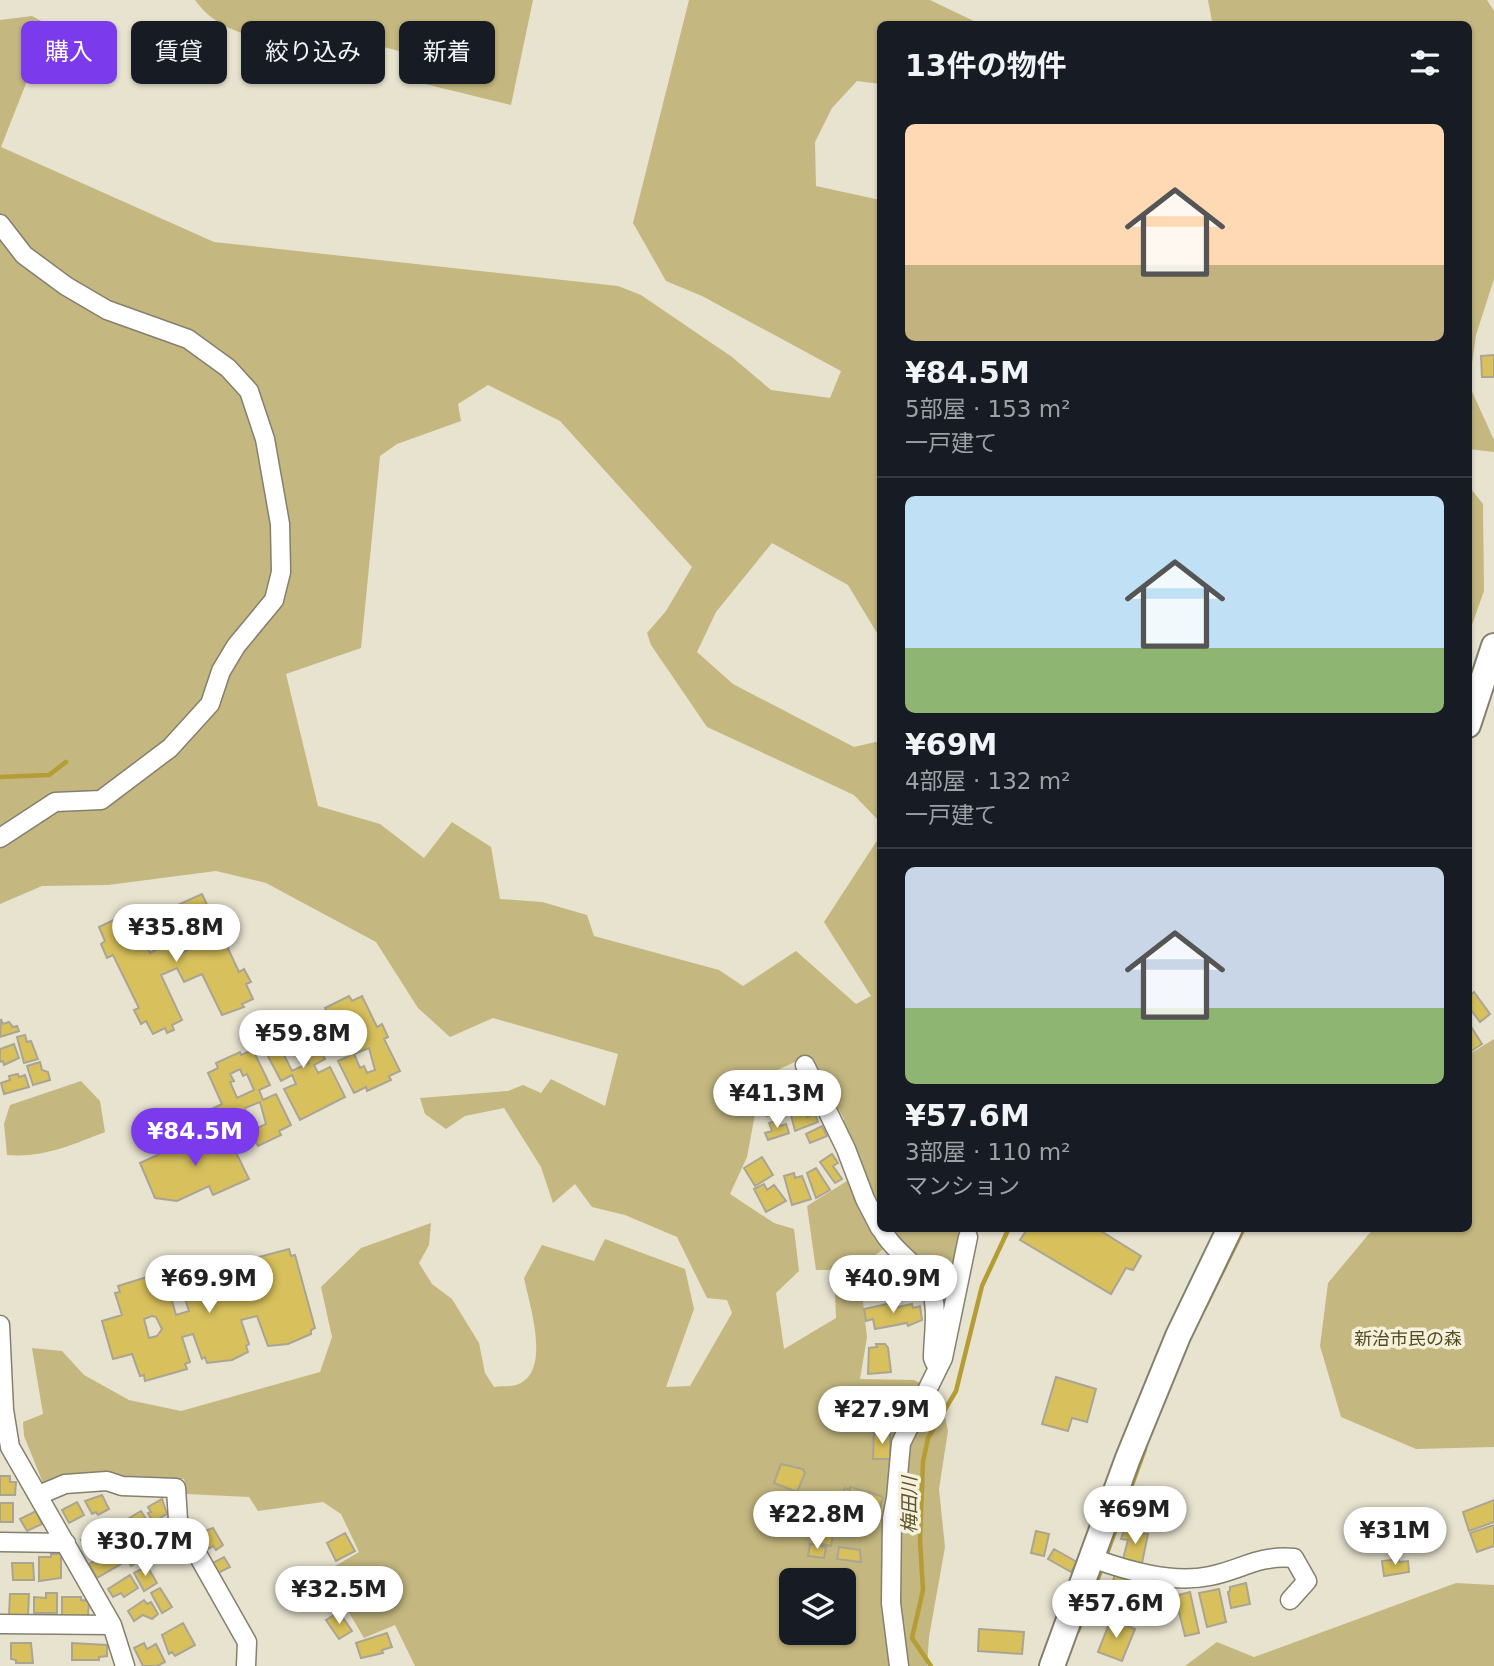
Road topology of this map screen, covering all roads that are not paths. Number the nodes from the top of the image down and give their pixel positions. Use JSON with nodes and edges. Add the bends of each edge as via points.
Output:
{"nodes":[{"id":1,"x":0,"y":224,"type":"edge"},
{"id":2,"x":1494,"y":646,"type":"edge"},
{"id":3,"x":1472,"y":713,"type":"edge"},
{"id":4,"x":0,"y":838,"type":"edge"},
{"id":5,"x":805,"y":1065,"type":"dead end"},
{"id":6,"x":877,"y":1222,"type":"edge"},
{"id":7,"x":882,"y":1232,"type":"edge"},
{"id":8,"x":1228,"y":1232,"type":"edge"},
{"id":9,"x":968,"y":1237,"type":"dead end"},
{"id":10,"x":0,"y":1325,"type":"edge"},
{"id":11,"x":1,"y":1348,"type":"edge"},
{"id":12,"x":937,"y":1369,"type":"junction"},
{"id":13,"x":5,"y":1444,"type":"edge"},
{"id":14,"x":39,"y":1495,"type":"junction"},
{"id":15,"x":0,"y":1542,"type":"edge"},
{"id":16,"x":66,"y":1543,"type":"junction"},
{"id":17,"x":1100,"y":1561,"type":"junction"},
{"id":18,"x":1290,"y":1600,"type":"dead end"},
{"id":19,"x":0,"y":1624,"type":"edge"},
{"id":20,"x":112,"y":1625,"type":"junction"},
{"id":21,"x":125,"y":1666,"type":"edge"},
{"id":22,"x":246,"y":1666,"type":"edge"},
{"id":23,"x":899,"y":1666,"type":"edge"},
{"id":24,"x":1052,"y":1666,"type":"edge"}],
"edges":[{"from":1,"to":4,"type":"street","via":[[24,255],[65,286],[107,310],[188,339],[228,368],[249,391],[265,439],[279,524],[281,572],[274,600],[236,646],[210,704],[170,748],[101,800],[55,802]]},
{"from":2,"to":3,"type":"street"},
{"from":5,"to":6,"type":"street"},
{"from":7,"to":12,"type":"street","via":[[929,1286],[935,1306],[933,1358]]},
{"from":8,"to":17,"type":"street","via":[[1178,1336],[1128,1458]]},
{"from":9,"to":12,"type":"street"},
{"from":10,"to":11,"type":"street"},
{"from":11,"to":13,"type":"street"},
{"from":12,"to":23,"type":"street","via":[[901,1443],[891,1603]]},
{"from":13,"to":14,"type":"street"},
{"from":14,"to":16,"type":"street"},
{"from":14,"to":22,"type":"street","via":[[65,1484],[93,1482],[176,1488],[178,1520],[247,1642]]},
{"from":15,"to":16,"type":"street"},
{"from":16,"to":20,"type":"street"},
{"from":17,"to":18,"type":"street","via":[[1189,1578],[1210,1576],[1271,1556],[1294,1558],[1307,1581]]},
{"from":17,"to":24,"type":"street"},
{"from":19,"to":20,"type":"street"},
{"from":20,"to":21,"type":"street"}]}
